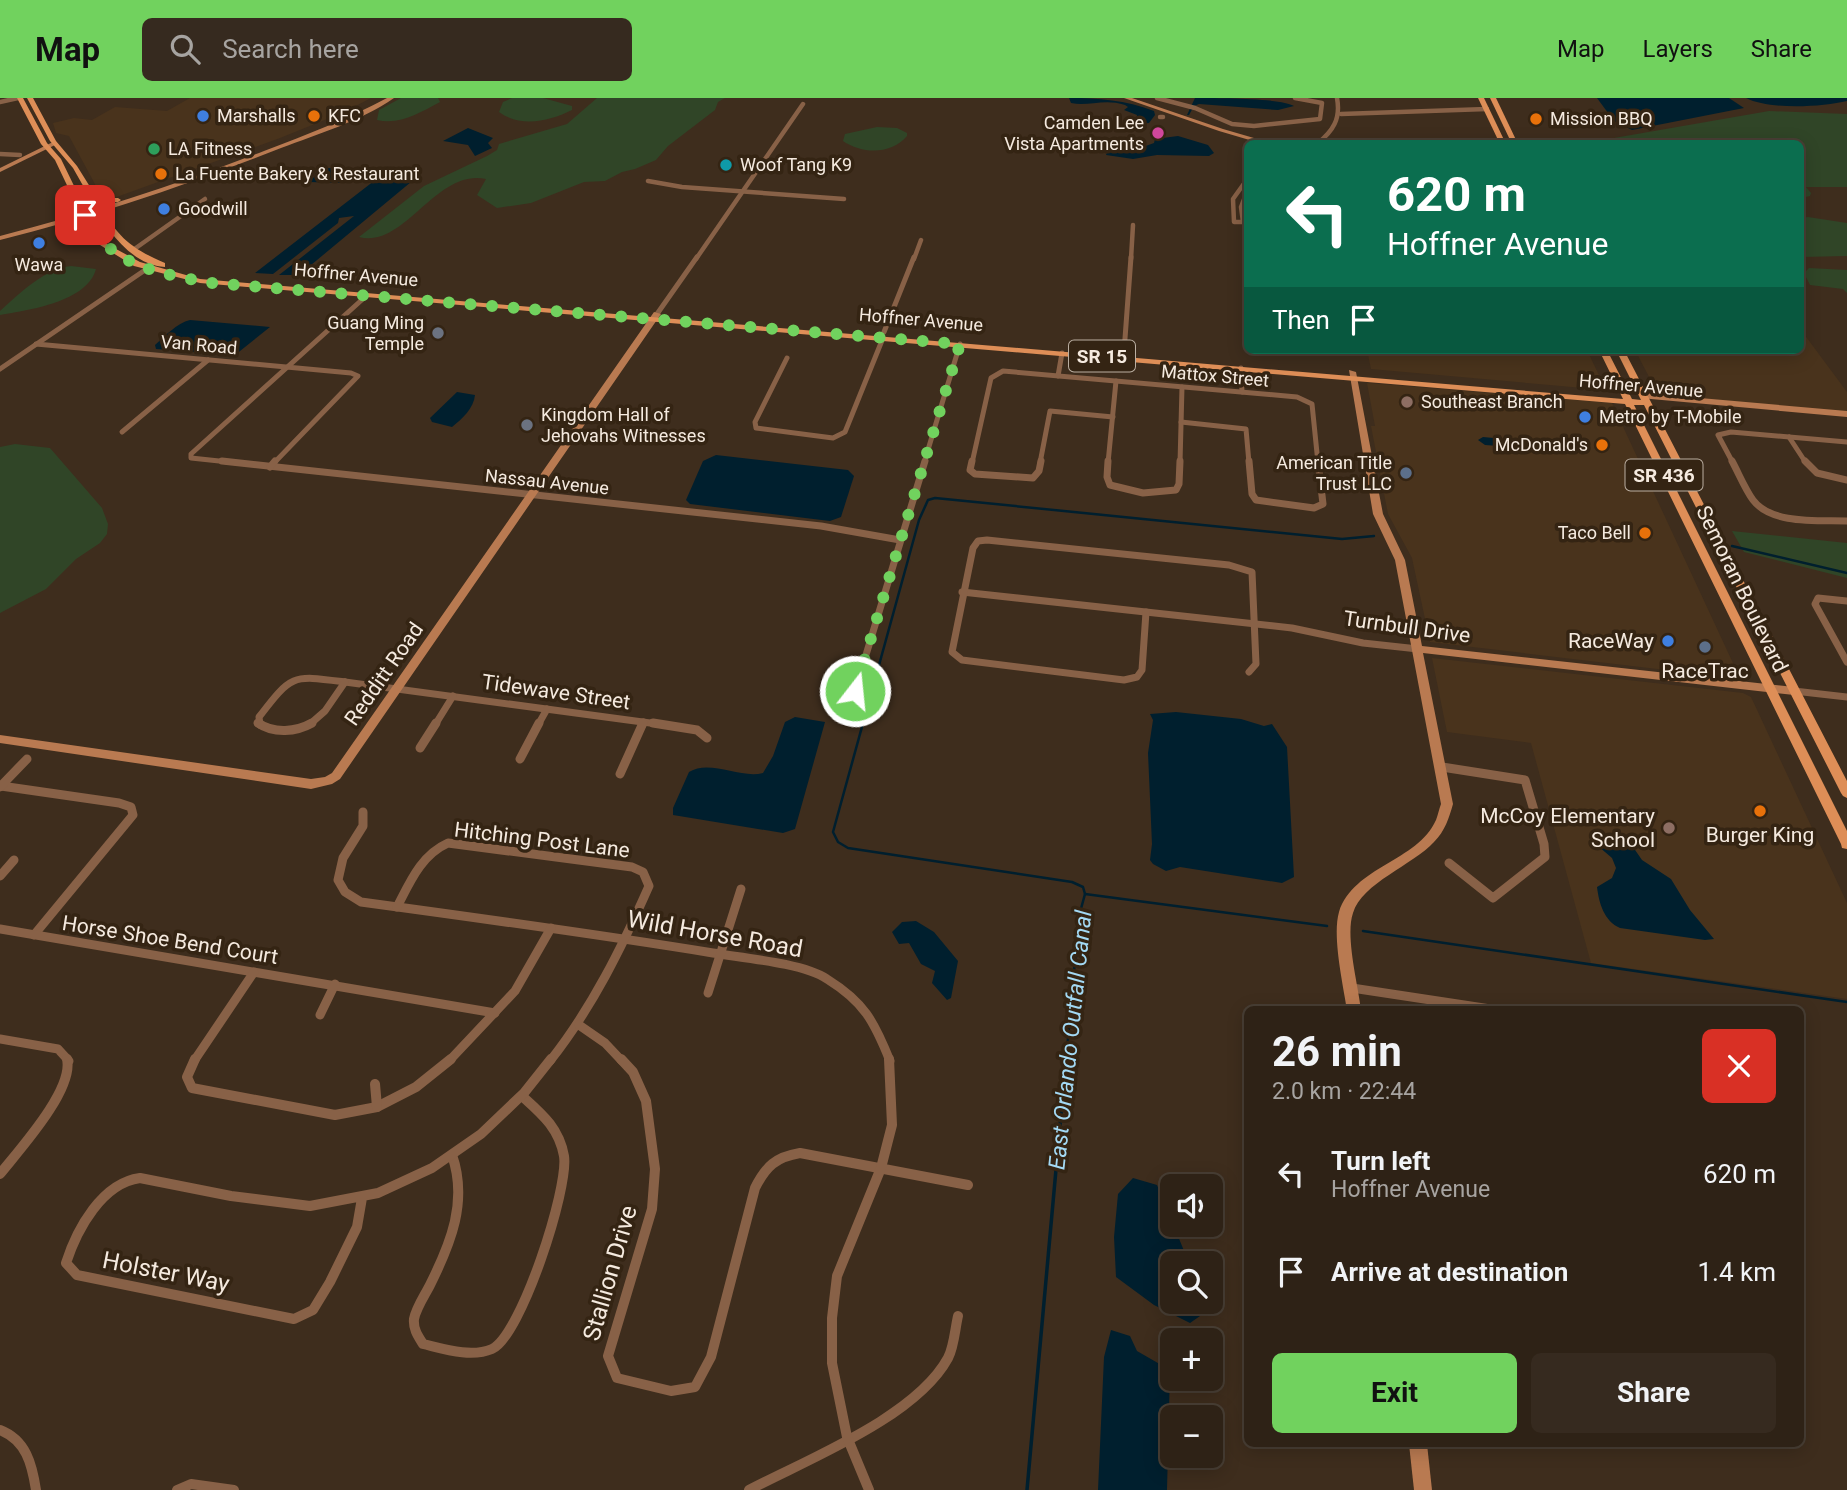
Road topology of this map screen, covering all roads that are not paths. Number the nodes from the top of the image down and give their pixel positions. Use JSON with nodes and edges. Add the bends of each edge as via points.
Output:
{"nodes":[{"id":1,"x":11,"y":98,"type":"edge"},
{"id":2,"x":19,"y":98,"type":"edge"},
{"id":3,"x":378,"y":98,"type":"edge"},
{"id":4,"x":391,"y":98,"type":"edge"},
{"id":5,"x":1127,"y":98,"type":"edge"},
{"id":6,"x":1157,"y":98,"type":"edge"},
{"id":7,"x":1295,"y":98,"type":"edge"},
{"id":8,"x":1340,"y":98,"type":"edge"},
{"id":9,"x":1493,"y":98,"type":"edge"},
{"id":10,"x":30,"y":100,"type":"edge"},
{"id":11,"x":0,"y":101,"type":"edge"},
{"id":12,"x":806,"y":101,"type":"edge"},
{"id":13,"x":1485,"y":105,"type":"edge"},
{"id":14,"x":1499,"y":111,"type":"junction"},
{"id":15,"x":1343,"y":114,"type":"junction"},
{"id":16,"x":351,"y":118,"type":"junction"},
{"id":17,"x":1506,"y":125,"type":"junction"},
{"id":18,"x":1259,"y":140,"type":"edge"},
{"id":19,"x":1321,"y":140,"type":"edge"},
{"id":20,"x":1329,"y":140,"type":"edge"},
{"id":21,"x":1501,"y":140,"type":"edge"},
{"id":22,"x":1514,"y":140,"type":"edge"},
{"id":23,"x":54,"y":142,"type":"junction"},
{"id":24,"x":45,"y":145,"type":"junction"},
{"id":25,"x":256,"y":150,"type":"junction"},
{"id":26,"x":31,"y":151,"type":"junction"},
{"id":27,"x":52,"y":152,"type":"junction"},
{"id":28,"x":0,"y":153,"type":"edge"},
{"id":29,"x":20,"y":155,"type":"junction"},
{"id":30,"x":58,"y":159,"type":"junction"},
{"id":31,"x":227,"y":162,"type":"junction"},
{"id":32,"x":237,"y":164,"type":"junction"},
{"id":33,"x":0,"y":168,"type":"edge"},
{"id":34,"x":78,"y":171,"type":"junction"},
{"id":35,"x":215,"y":172,"type":"junction"},
{"id":36,"x":648,"y":181,"type":"dead end"},
{"id":37,"x":1244,"y":182,"type":"edge"},
{"id":38,"x":1241,"y":185,"type":"junction"},
{"id":39,"x":1244,"y":186,"type":"edge"},
{"id":40,"x":743,"y":192,"type":"junction"},
{"id":41,"x":205,"y":199,"type":"dead end"},
{"id":42,"x":844,"y":199,"type":"dead end"},
{"id":43,"x":1244,"y":199,"type":"edge"},
{"id":44,"x":95,"y":206,"type":"junction"},
{"id":45,"x":86,"y":216,"type":"junction"},
{"id":46,"x":65,"y":221,"type":"joint"},
{"id":47,"x":1133,"y":225,"type":"dead end"},
{"id":48,"x":0,"y":235,"type":"edge"},
{"id":49,"x":97,"y":237,"type":"junction"},
{"id":50,"x":921,"y":240,"type":"dead end"},
{"id":51,"x":133,"y":250,"type":"junction"},
{"id":52,"x":122,"y":257,"type":"junction"},
{"id":53,"x":148,"y":268,"type":"junction"},
{"id":54,"x":170,"y":268,"type":"junction"},
{"id":55,"x":362,"y":294,"type":"junction"},
{"id":56,"x":482,"y":302,"type":"junction"},
{"id":57,"x":446,"y":304,"type":"junction"},
{"id":58,"x":551,"y":307,"type":"junction"},
{"id":59,"x":511,"y":309,"type":"junction"},
{"id":60,"x":656,"y":317,"type":"junction"},
{"id":61,"x":883,"y":335,"type":"junction"},
{"id":62,"x":36,"y":344,"type":"junction"},
{"id":63,"x":960,"y":344,"type":"junction"},
{"id":64,"x":1050,"y":346,"type":"junction"},
{"id":65,"x":989,"y":347,"type":"junction"},
{"id":66,"x":1124,"y":352,"type":"junction"},
{"id":67,"x":1062,"y":353,"type":"junction"},
{"id":68,"x":1605,"y":354,"type":"edge"},
{"id":69,"x":1622,"y":354,"type":"edge"},
{"id":70,"x":786,"y":358,"type":"dead end"},
{"id":71,"x":208,"y":360,"type":"junction"},
{"id":72,"x":286,"y":367,"type":"junction"},
{"id":73,"x":1241,"y":368,"type":"junction"},
{"id":74,"x":0,"y":369,"type":"edge"},
{"id":75,"x":1353,"y":375,"type":"junction"},
{"id":76,"x":1058,"y":376,"type":"junction"},
{"id":77,"x":1116,"y":382,"type":"junction"},
{"id":78,"x":1182,"y":387,"type":"junction"},
{"id":79,"x":1242,"y":392,"type":"junction"},
{"id":80,"x":1626,"y":398,"type":"junction"},
{"id":81,"x":1645,"y":400,"type":"junction"},
{"id":82,"x":1847,"y":414,"type":"edge"},
{"id":83,"x":1113,"y":417,"type":"junction"},
{"id":84,"x":1847,"y":420,"type":"edge"},
{"id":85,"x":1181,"y":422,"type":"junction"},
{"id":86,"x":122,"y":432,"type":"dead end"},
{"id":87,"x":1789,"y":438,"type":"junction"},
{"id":88,"x":1847,"y":442,"type":"edge"},
{"id":89,"x":270,"y":467,"type":"junction"},
{"id":90,"x":1847,"y":480,"type":"edge"},
{"id":91,"x":532,"y":495,"type":"junction"},
{"id":92,"x":1847,"y":521,"type":"edge"},
{"id":93,"x":1688,"y":522,"type":"junction"},
{"id":94,"x":900,"y":540,"type":"junction"},
{"id":95,"x":1720,"y":547,"type":"junction"},
{"id":96,"x":962,"y":592,"type":"junction"},
{"id":97,"x":1847,"y":601,"type":"edge"},
{"id":98,"x":1146,"y":612,"type":"junction"},
{"id":99,"x":1256,"y":625,"type":"junction"},
{"id":100,"x":1418,"y":649,"type":"junction"},
{"id":101,"x":1847,"y":662,"type":"edge"},
{"id":102,"x":1249,"y":672,"type":"dead end"},
{"id":103,"x":345,"y":682,"type":"junction"},
{"id":104,"x":1770,"y":688,"type":"junction"},
{"id":105,"x":397,"y":689,"type":"junction"},
{"id":106,"x":855,"y":691,"type":"dead end"},
{"id":107,"x":1794,"y":691,"type":"junction"},
{"id":108,"x":453,"y":696,"type":"junction"},
{"id":109,"x":1847,"y":697,"type":"edge"},
{"id":110,"x":547,"y":709,"type":"junction"},
{"id":111,"x":644,"y":722,"type":"junction"},
{"id":112,"x":707,"y":738,"type":"dead end"},
{"id":113,"x":0,"y":739,"type":"edge"},
{"id":114,"x":420,"y":748,"type":"dead end"},
{"id":115,"x":520,"y":759,"type":"dead end"},
{"id":116,"x":27,"y":760,"type":"dead end"},
{"id":117,"x":1442,"y":767,"type":"junction"},
{"id":118,"x":620,"y":774,"type":"dead end"},
{"id":119,"x":0,"y":787,"type":"edge"},
{"id":120,"x":1847,"y":793,"type":"edge"},
{"id":121,"x":363,"y":812,"type":"dead end"},
{"id":122,"x":1847,"y":844,"type":"edge"},
{"id":123,"x":14,"y":860,"type":"dead end"},
{"id":124,"x":1449,"y":863,"type":"dead end"},
{"id":125,"x":0,"y":876,"type":"edge"},
{"id":126,"x":741,"y":889,"type":"dead end"},
{"id":127,"x":397,"y":907,"type":"junction"},
{"id":128,"x":551,"y":928,"type":"junction"},
{"id":129,"x":0,"y":929,"type":"edge"},
{"id":130,"x":34,"y":935,"type":"junction"},
{"id":131,"x":627,"y":939,"type":"junction"},
{"id":132,"x":721,"y":954,"type":"junction"},
{"id":133,"x":254,"y":972,"type":"junction"},
{"id":134,"x":335,"y":984,"type":"junction"},
{"id":135,"x":1352,"y":988,"type":"junction"},
{"id":136,"x":708,"y":993,"type":"dead end"},
{"id":137,"x":1354,"y":1006,"type":"edge"},
{"id":138,"x":1454,"y":1006,"type":"edge"},
{"id":139,"x":495,"y":1013,"type":"junction"},
{"id":140,"x":320,"y":1015,"type":"dead end"},
{"id":141,"x":579,"y":1026,"type":"junction"},
{"id":142,"x":0,"y":1039,"type":"edge"},
{"id":143,"x":375,"y":1084,"type":"dead end"},
{"id":144,"x":522,"y":1096,"type":"junction"},
{"id":145,"x":377,"y":1107,"type":"junction"},
{"id":146,"x":452,"y":1155,"type":"junction"},
{"id":147,"x":881,"y":1168,"type":"junction"},
{"id":148,"x":0,"y":1174,"type":"edge"},
{"id":149,"x":968,"y":1185,"type":"dead end"},
{"id":150,"x":362,"y":1198,"type":"junction"},
{"id":151,"x":958,"y":1316,"type":"dead end"},
{"id":152,"x":0,"y":1430,"type":"edge"},
{"id":153,"x":847,"y":1437,"type":"junction"},
{"id":154,"x":1418,"y":1447,"type":"edge"},
{"id":155,"x":36,"y":1490,"type":"edge"},
{"id":156,"x":177,"y":1490,"type":"edge"},
{"id":157,"x":234,"y":1490,"type":"edge"},
{"id":158,"x":749,"y":1490,"type":"edge"},
{"id":159,"x":869,"y":1490,"type":"edge"},
{"id":160,"x":1423,"y":1490,"type":"edge"}],
"edges":[{"from":1,"to":11,"type":"street"},
{"from":2,"to":11,"type":"street"},
{"from":2,"to":24,"type":"main road","name":"Hoffner Avenue","number":"SR 15"},
{"from":3,"to":16,"type":"street","via":[[349,115]]},
{"from":3,"to":25,"type":"street"},
{"from":4,"to":16,"type":"street"},
{"from":5,"to":18,"type":"street"},
{"from":6,"to":7,"type":"street","via":[[1230,124],[1320,119],[1322,103]]},
{"from":8,"to":15,"type":"street"},
{"from":9,"to":14,"type":"main road"},
{"from":10,"to":23,"type":"main road","number":"SR 15"},
{"from":12,"to":40,"type":"street"},
{"from":13,"to":14,"type":"main road"},
{"from":13,"to":15,"type":"street","via":[[1392,116]]},
{"from":13,"to":17,"type":"main road"},
{"from":13,"to":21,"type":"main road"},
{"from":14,"to":17,"type":"main road"},
{"from":15,"to":19,"type":"street"},
{"from":15,"to":20,"type":"street","via":[[1339,129]]},
{"from":16,"to":32,"type":"street"},
{"from":17,"to":22,"type":"main road"},
{"from":23,"to":24,"type":"street"},
{"from":23,"to":34,"type":"main road","name":"Hoffner Avenue","number":"SR 15"},
{"from":24,"to":26,"type":"street"},
{"from":24,"to":27,"type":"main road","name":"Hoffner Avenue","number":"SR 15"},
{"from":25,"to":31,"type":"street"},
{"from":25,"to":32,"type":"street"},
{"from":26,"to":27,"type":"street"},
{"from":26,"to":29,"type":"street"},
{"from":26,"to":33,"type":"street"},
{"from":27,"to":30,"type":"main road","name":"Hoffner Avenue","number":"SR 15"},
{"from":28,"to":29,"type":"street"},
{"from":29,"to":33,"type":"street"},
{"from":30,"to":34,"type":"main road","via":[[67,170]]},
{"from":30,"to":45,"type":"main road","name":"Hoffner Avenue","number":"SR 15"},
{"from":31,"to":35,"type":"street"},
{"from":31,"to":44,"type":"street"},
{"from":32,"to":35,"type":"street"},
{"from":34,"to":44,"type":"main road","name":"Hoffner Avenue","number":"SR 15"},
{"from":35,"to":44,"type":"street"},
{"from":36,"to":40,"type":"street"},
{"from":37,"to":38,"type":"street"},
{"from":38,"to":39,"type":"street"},
{"from":38,"to":43,"type":"street","via":[[1233,200],[1234,222],[1243,222]]},
{"from":40,"to":42,"type":"street"},
{"from":40,"to":60,"type":"street"},
{"from":41,"to":51,"type":"street"},
{"from":44,"to":45,"type":"street"},
{"from":44,"to":51,"type":"main road","name":"Hoffner Avenue","number":"SR 15","via":[[114,236]]},
{"from":45,"to":46,"type":"main road"},
{"from":45,"to":48,"type":"street"},
{"from":45,"to":49,"type":"main road","name":"Hoffner Avenue","number":"SR 15"},
{"from":46,"to":48,"type":"street"},
{"from":47,"to":66,"type":"street"},
{"from":49,"to":51,"type":"main road","via":[[113,248]]},
{"from":49,"to":52,"type":"main road","name":"Hoffner Avenue","number":"SR 15"},
{"from":50,"to":61,"type":"street"},
{"from":51,"to":54,"type":"main road","name":"Hoffner Avenue","number":"SR 15"},
{"from":52,"to":53,"type":"main road","name":"Hoffner Avenue","number":"SR 15"},
{"from":52,"to":54,"type":"main road"},
{"from":53,"to":55,"type":"main road","name":"Hoffner Avenue","number":"SR 15","via":[[211,283]]},
{"from":53,"to":62,"type":"street"},
{"from":54,"to":55,"type":"main road","name":"Hoffner Avenue","number":"SR 15","via":[[234,281]]},
{"from":55,"to":56,"type":"main road","name":"Hoffner Avenue","number":"SR 15"},
{"from":55,"to":57,"type":"main road","name":"Hoffner Avenue","number":"SR 15"},
{"from":55,"to":72,"type":"street"},
{"from":56,"to":57,"type":"main road"},
{"from":56,"to":58,"type":"main road","name":"Hoffner Avenue","number":"SR 15"},
{"from":57,"to":59,"type":"main road","name":"Hoffner Avenue","number":"SR 15"},
{"from":58,"to":59,"type":"main road"},
{"from":58,"to":60,"type":"main road","name":"Hoffner Avenue","number":"SR 15"},
{"from":59,"to":60,"type":"main road","name":"Hoffner Avenue","number":"SR 15"},
{"from":60,"to":61,"type":"main road","name":"Hoffner Avenue","number":"SR 15"},
{"from":60,"to":61,"type":"main road","name":"Hoffner Avenue","number":"SR 15"},
{"from":60,"to":91,"type":"street","name":"Redditt Road"},
{"from":61,"to":63,"type":"main road","name":"Hoffner Avenue","number":"SR 15"},
{"from":61,"to":64,"type":"main road","name":"Hoffner Avenue","number":"SR 15"},
{"from":61,"to":70,"type":"street","via":[[845,432],[833,438],[756,428]]},
{"from":62,"to":71,"type":"street","name":"Van Road"},
{"from":62,"to":74,"type":"street"},
{"from":63,"to":65,"type":"main road","name":"Hoffner Avenue","number":"SR 15"},
{"from":63,"to":94,"type":"street"},
{"from":64,"to":65,"type":"main road"},
{"from":64,"to":66,"type":"main road","name":"Hoffner Avenue","number":"SR 15"},
{"from":65,"to":67,"type":"main road","name":"Hoffner Avenue","number":"SR 15"},
{"from":66,"to":67,"type":"main road"},
{"from":66,"to":75,"type":"main road","name":"Hoffner Avenue","number":"SR 15"},
{"from":67,"to":73,"type":"main road","name":"Hoffner Avenue","number":"SR 15"},
{"from":67,"to":76,"type":"street"},
{"from":68,"to":80,"type":"main road","name":"Semoran Boulevard","number":"SR 436"},
{"from":69,"to":81,"type":"main road","name":"Semoran Boulevard","number":"SR 436"},
{"from":71,"to":72,"type":"street","name":"Van Road"},
{"from":71,"to":86,"type":"street"},
{"from":72,"to":89,"type":"street","name":"Van Road","via":[[358,376]]},
{"from":72,"to":89,"type":"street","name":"Nassau Avenue","via":[[191,454],[191,458]]},
{"from":73,"to":75,"type":"main road","name":"Hoffner Avenue","number":"SR 15"},
{"from":73,"to":79,"type":"street"},
{"from":75,"to":80,"type":"main road","name":"Hoffner Avenue","number":"SR 15"},
{"from":75,"to":100,"type":"street","via":[[1375,501],[1401,559]]},
{"from":76,"to":77,"type":"street","name":"Mattox Street"},
{"from":76,"to":83,"type":"street","name":"Mattox Street","via":[[1003,371],[990,378],[970,470],[1033,478],[1039,471],[1050,411]]},
{"from":77,"to":78,"type":"street","name":"Mattox Street"},
{"from":77,"to":83,"type":"street"},
{"from":78,"to":79,"type":"street","name":"Mattox Street"},
{"from":78,"to":85,"type":"street"},
{"from":79,"to":85,"type":"street","name":"Mattox Street","via":[[1306,399],[1312,404],[1323,504],[1314,508],[1256,500],[1246,429]]},
{"from":80,"to":81,"type":"main road","name":"Hoffner Avenue","number":"SR 15"},
{"from":80,"to":93,"type":"main road","name":"Semoran Boulevard","number":"SR 436"},
{"from":81,"to":82,"type":"street","name":"Hoffner Avenue","number":"SR 15"},
{"from":81,"to":84,"type":"street","name":"Hoffner Avenue","number":"SR 15"},
{"from":81,"to":95,"type":"main road","name":"Semoran Boulevard","number":"SR 436"},
{"from":83,"to":85,"type":"street","via":[[1110,485],[1167,494],[1179,484]]},
{"from":87,"to":88,"type":"street"},
{"from":87,"to":90,"type":"street","via":[[1810,471]]},
{"from":87,"to":92,"type":"street","via":[[1717,435],[1761,509]]},
{"from":89,"to":91,"type":"street","name":"Nassau Avenue"},
{"from":91,"to":94,"type":"street","name":"Nassau Avenue","via":[[821,526]]},
{"from":91,"to":105,"type":"street","name":"Redditt Road"},
{"from":93,"to":95,"type":"main road"},
{"from":93,"to":104,"type":"main road","name":"Semoran Boulevard","number":"SR 436"},
{"from":94,"to":106,"type":"street"},
{"from":95,"to":107,"type":"main road","name":"Semoran Boulevard","number":"SR 436"},
{"from":96,"to":98,"type":"street","name":"Turnbull Drive"},
{"from":96,"to":98,"type":"street","via":[[951,644],[952,652],[962,660],[1124,680],[1137,677],[1142,670]]},
{"from":96,"to":99,"type":"street","via":[[973,548],[978,541],[987,540],[1240,567],[1252,572]]},
{"from":97,"to":101,"type":"street","via":[[1818,598],[1815,604]]},
{"from":98,"to":99,"type":"street","name":"Turnbull Drive"},
{"from":99,"to":100,"type":"street","name":"Turnbull Drive"},
{"from":99,"to":102,"type":"street","via":[[1256,664]]},
{"from":100,"to":104,"type":"street","name":"Turnbull Drive"},
{"from":100,"to":117,"type":"street"},
{"from":103,"to":103,"type":"street","name":"Tidewave Street","via":[[305,677],[289,682],[258,723],[298,732],[308,728]]},
{"from":103,"to":105,"type":"street","name":"Tidewave Street"},
{"from":104,"to":107,"type":"street","name":"Turnbull Drive"},
{"from":104,"to":122,"type":"main road","name":"Semoran Boulevard","number":"SR 436"},
{"from":105,"to":108,"type":"street","name":"Tidewave Street"},
{"from":105,"to":113,"type":"street","name":"Redditt Road","via":[[340,771],[320,783]]},
{"from":107,"to":109,"type":"street","name":"Turnbull Drive"},
{"from":107,"to":120,"type":"main road","name":"Semoran Boulevard","number":"SR 436"},
{"from":108,"to":110,"type":"street","name":"Tidewave Street"},
{"from":108,"to":114,"type":"street"},
{"from":110,"to":111,"type":"street","name":"Tidewave Street"},
{"from":110,"to":115,"type":"street"},
{"from":111,"to":112,"type":"street","name":"Tidewave Street","via":[[697,730]]},
{"from":111,"to":118,"type":"street"},
{"from":116,"to":119,"type":"street"},
{"from":117,"to":124,"type":"street","via":[[1525,780],[1544,844],[1545,858],[1493,898]]},
{"from":117,"to":135,"type":"street","via":[[1447,804],[1440,829],[1355,896],[1346,913]]},
{"from":119,"to":130,"type":"street","via":[[119,803],[131,807],[133,815]]},
{"from":121,"to":127,"type":"street","name":"Wild Horse Road","via":[[363,826],[343,858],[338,880],[345,892],[361,902]]},
{"from":123,"to":125,"type":"street"},
{"from":126,"to":132,"type":"street"},
{"from":127,"to":128,"type":"street","name":"Wild Horse Road"},
{"from":127,"to":131,"type":"street","name":"Hitching Post Lane","via":[[425,857],[447,843],[632,867],[643,872],[649,886]]},
{"from":128,"to":131,"type":"street","name":"Wild Horse Road"},
{"from":128,"to":139,"type":"street","via":[[533,964]]},
{"from":129,"to":130,"type":"street","name":"Horse Shoe Bend Court"},
{"from":130,"to":133,"type":"street","name":"Horse Shoe Bend Court"},
{"from":131,"to":132,"type":"street","name":"Wild Horse Road"},
{"from":131,"to":141,"type":"street","name":"Holster Way"},
{"from":132,"to":136,"type":"street"},
{"from":132,"to":147,"type":"street","name":"Wild Horse Road","via":[[825,977],[874,1022],[891,1064],[893,1087],[892,1125]]},
{"from":133,"to":134,"type":"street","name":"Horse Shoe Bend Court"},
{"from":133,"to":145,"type":"street","via":[[188,1070],[192,1088],[335,1115]]},
{"from":134,"to":139,"type":"street","name":"Horse Shoe Bend Court"},
{"from":134,"to":140,"type":"street"},
{"from":135,"to":137,"type":"street"},
{"from":135,"to":138,"type":"street"},
{"from":139,"to":145,"type":"street","via":[[447,1063],[416,1087]]},
{"from":141,"to":144,"type":"street","name":"Holster Way"},
{"from":141,"to":147,"type":"street","name":"Stallion Drive","via":[[605,1043],[633,1072],[646,1101],[652,1137],[652,1209],[608,1356],[617,1378],[671,1391],[695,1387],[711,1357],[755,1188],[765,1168],[779,1156],[800,1153]]},
{"from":142,"to":148,"type":"street","via":[[58,1049],[69,1061],[67,1078]]},
{"from":143,"to":145,"type":"street"},
{"from":144,"to":146,"type":"street","name":"Holster Way"},
{"from":144,"to":146,"type":"street","via":[[560,1138],[565,1170],[556,1216],[520,1309],[501,1343],[481,1352],[422,1345],[415,1331],[415,1318],[461,1211],[457,1163]]},
{"from":146,"to":150,"type":"street","name":"Holster Way","via":[[407,1182]]},
{"from":147,"to":149,"type":"street"},
{"from":147,"to":153,"type":"street","name":"Wild Horse Road","via":[[837,1276],[832,1363]]},
{"from":150,"to":150,"type":"street","name":"Holster Way","via":[[316,1206],[140,1178],[124,1181],[109,1192],[69,1249],[66,1263],[77,1275],[294,1319],[313,1310],[330,1282],[357,1227]]},
{"from":151,"to":153,"type":"street","via":[[949,1357],[920,1392],[887,1418]]},
{"from":152,"to":155,"type":"street","via":[[12,1433],[30,1458]]},
{"from":153,"to":158,"type":"street"},
{"from":153,"to":159,"type":"street","name":"Wild Horse Road"},
{"from":154,"to":160,"type":"street"},
{"from":156,"to":157,"type":"street","via":[[191,1484]]}]}
